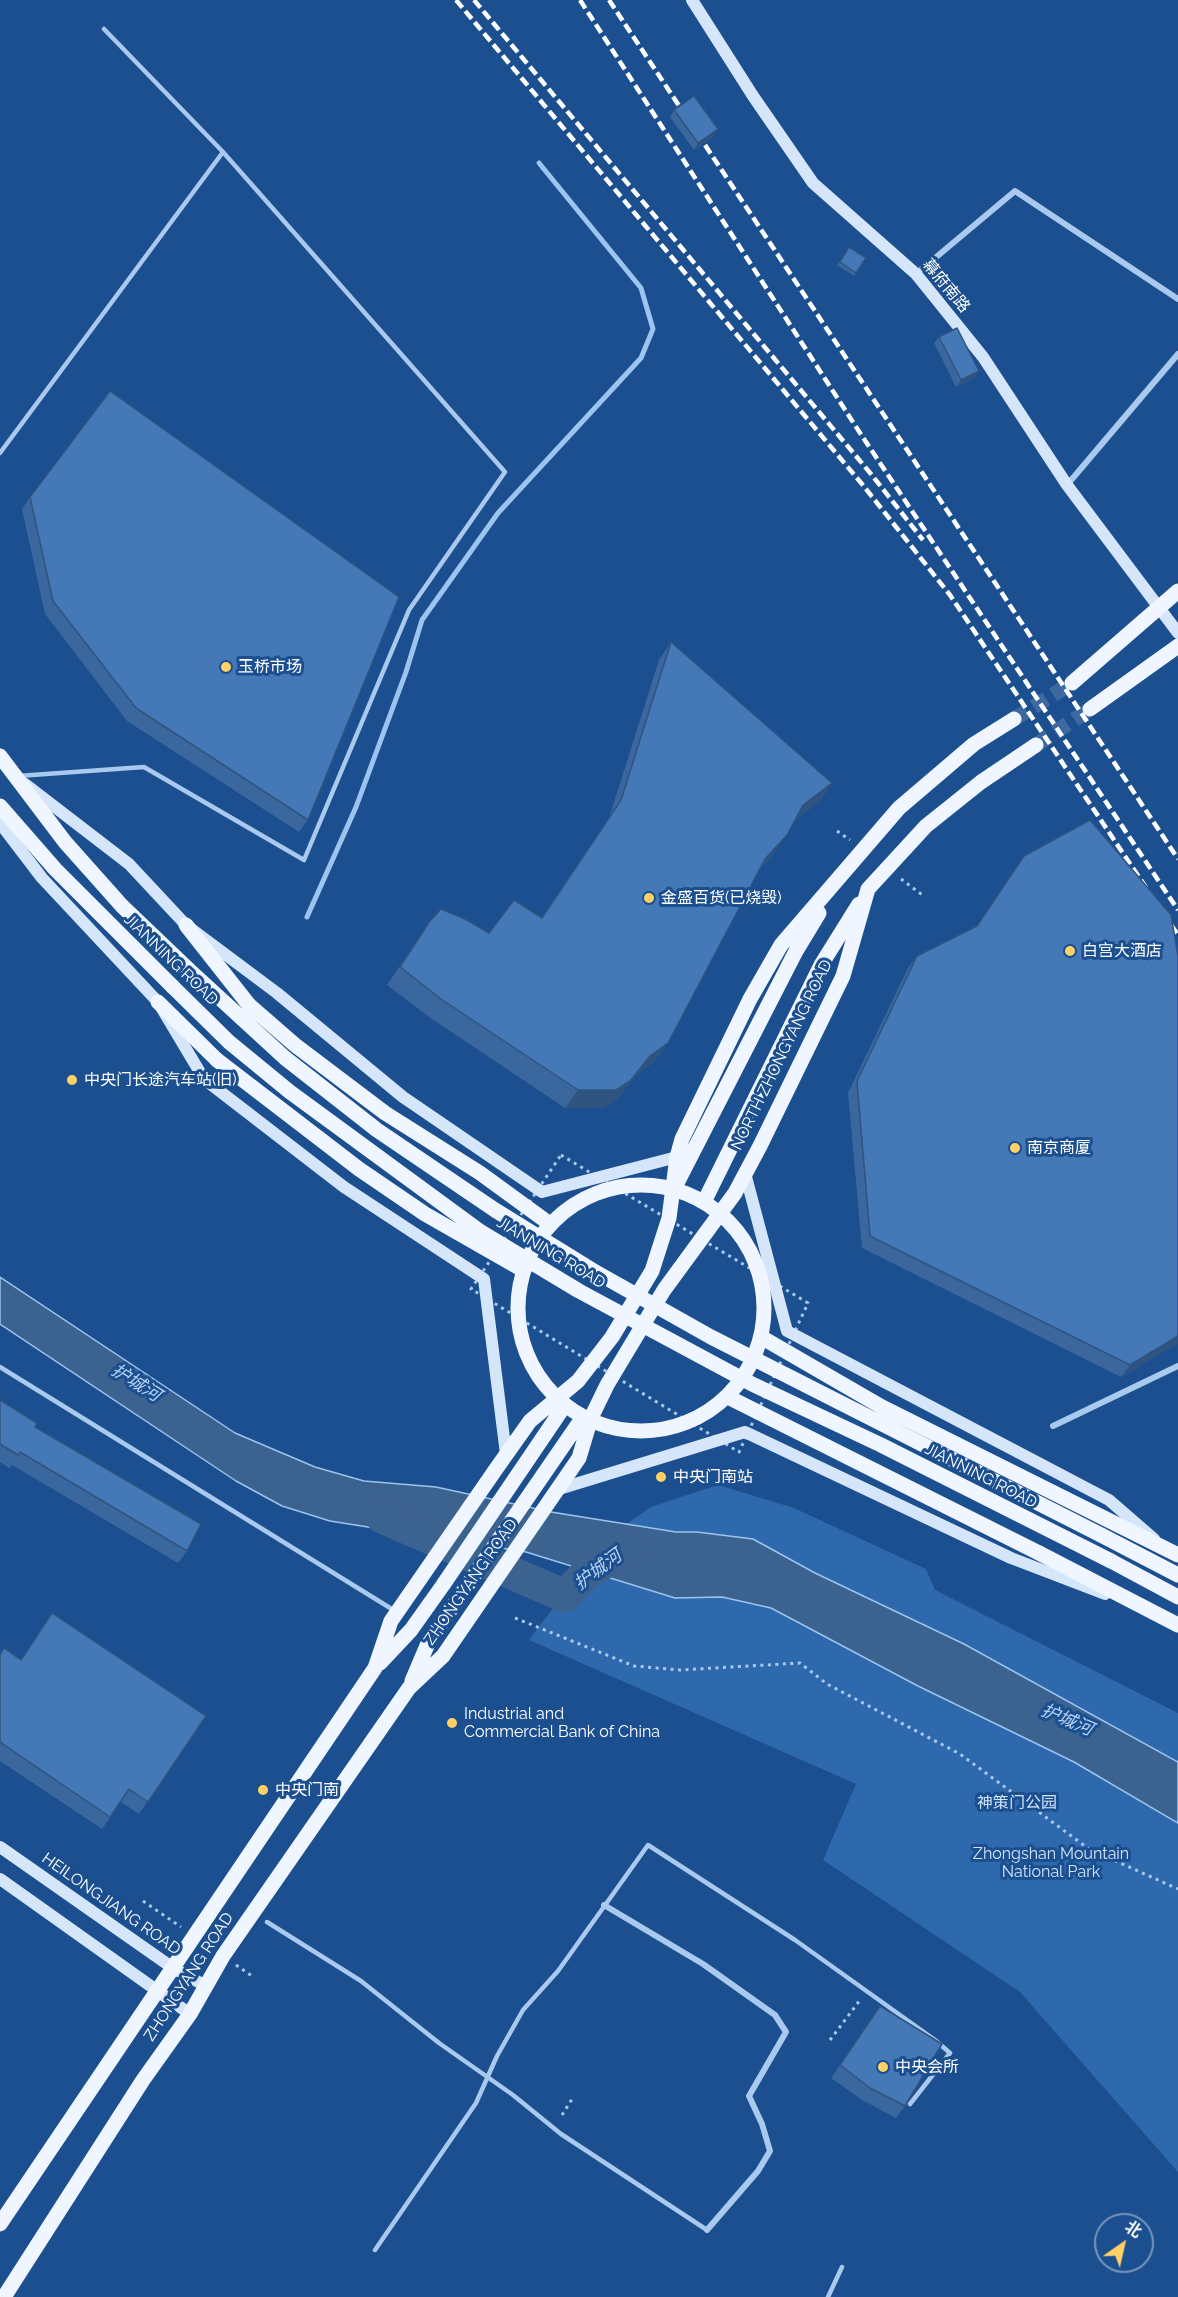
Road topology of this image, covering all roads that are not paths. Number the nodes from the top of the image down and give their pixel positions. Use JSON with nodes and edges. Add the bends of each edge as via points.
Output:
{"nodes":[{"id":1,"x":692,"y":0,"type":"edge"},
{"id":2,"x":104,"y":29,"type":"dead end"},
{"id":3,"x":224,"y":152,"type":"junction"},
{"id":4,"x":916,"y":274,"type":"junction"},
{"id":5,"x":1178,"y":299,"type":"edge"},
{"id":6,"x":1178,"y":354,"type":"edge"},
{"id":7,"x":0,"y":453,"type":"edge"},
{"id":8,"x":1067,"y":485,"type":"junction"},
{"id":9,"x":1178,"y":591,"type":"edge"},
{"id":10,"x":1160,"y":608,"type":"junction"},
{"id":11,"x":1178,"y":633,"type":"edge"},
{"id":12,"x":1178,"y":646,"type":"edge"},
{"id":13,"x":1072,"y":683,"type":"tunnel mouth"},
{"id":14,"x":1090,"y":709,"type":"tunnel mouth"},
{"id":15,"x":1014,"y":719,"type":"tunnel mouth"},
{"id":16,"x":1036,"y":745,"type":"tunnel mouth"},
{"id":17,"x":0,"y":756,"type":"edge"},
{"id":18,"x":15,"y":776,"type":"junction"},
{"id":19,"x":0,"y":806,"type":"edge"},
{"id":20,"x":0,"y":823,"type":"edge"},
{"id":21,"x":843,"y":875,"type":"junction"},
{"id":22,"x":868,"y":889,"type":"junction"},
{"id":23,"x":186,"y":925,"type":"junction"},
{"id":24,"x":158,"y":1002,"type":"junction"},
{"id":25,"x":676,"y":1157,"type":"junction"},
{"id":26,"x":745,"y":1173,"type":"junction"},
{"id":27,"x":674,"y":1189,"type":"junction"},
{"id":28,"x":704,"y":1202,"type":"junction"},
{"id":29,"x":550,"y":1224,"type":"junction"},
{"id":30,"x":523,"y":1270,"type":"junction"},
{"id":31,"x":761,"y":1337,"type":"junction"},
{"id":32,"x":1178,"y":1366,"type":"edge"},
{"id":33,"x":0,"y":1368,"type":"edge"},
{"id":34,"x":728,"y":1397,"type":"junction"},
{"id":35,"x":565,"y":1405,"type":"junction"},
{"id":36,"x":583,"y":1417,"type":"junction"},
{"id":37,"x":1053,"y":1426,"type":"dead end"},
{"id":38,"x":506,"y":1454,"type":"junction"},
{"id":39,"x":559,"y":1489,"type":"junction"},
{"id":40,"x":1171,"y":1551,"type":"edge"},
{"id":41,"x":1178,"y":1575,"type":"edge"},
{"id":42,"x":1178,"y":1597,"type":"edge"},
{"id":43,"x":1144,"y":1608,"type":"junction"},
{"id":44,"x":397,"y":1613,"type":"junction"},
{"id":45,"x":1178,"y":1625,"type":"edge"},
{"id":46,"x":375,"y":1668,"type":"junction"},
{"id":47,"x":409,"y":1688,"type":"junction"},
{"id":48,"x":0,"y":1847,"type":"edge"},
{"id":49,"x":0,"y":1879,"type":"edge"},
{"id":50,"x":604,"y":1905,"type":"junction"},
{"id":51,"x":267,"y":1922,"type":"dead end"},
{"id":52,"x":173,"y":1968,"type":"junction"},
{"id":53,"x":204,"y":1985,"type":"junction"},
{"id":54,"x":158,"y":1992,"type":"junction"},
{"id":55,"x":190,"y":2014,"type":"junction"},
{"id":56,"x":488,"y":2078,"type":"junction"},
{"id":57,"x":910,"y":2104,"type":"edge"},
{"id":58,"x":0,"y":2224,"type":"edge"},
{"id":59,"x":707,"y":2230,"type":"joint"},
{"id":60,"x":375,"y":2250,"type":"dead end"},
{"id":61,"x":842,"y":2267,"type":"dead end"},
{"id":62,"x":4,"y":2297,"type":"edge"},
{"id":63,"x":828,"y":2297,"type":"edge"}],
"edges":[{"from":1,"to":4,"type":"main road","name":"幕府南路","via":[[813,183]]},
{"from":2,"to":3,"type":"lane"},
{"from":3,"to":7,"type":"lane"},
{"from":3,"to":18,"type":"lane","via":[[505,472],[409,610],[304,860],[144,767]]},
{"from":4,"to":5,"type":"street","via":[[1015,192]]},
{"from":4,"to":8,"type":"main road","name":"幕府南路","via":[[983,357]]},
{"from":6,"to":8,"type":"street"},
{"from":8,"to":10,"type":"main road","name":"幕府南路"},
{"from":9,"to":10,"type":"main road"},
{"from":10,"to":11,"type":"main road","name":"幕府南路"},
{"from":10,"to":13,"type":"main road"},
{"from":12,"to":14,"type":"main road"},
{"from":15,"to":21,"type":"main road","via":[[974,744],[899,808]]},
{"from":16,"to":22,"type":"main road","name":"NORTH ZHONGYANG ROAD","via":[[926,826]]},
{"from":17,"to":18,"type":"main road","name":"JIANNING ROAD"},
{"from":18,"to":23,"type":"main road","via":[[129,864]]},
{"from":18,"to":41,"type":"main road","name":"JIANNING ROAD","bridge":true,"via":[[65,842],[122,906],[285,1058],[377,1130],[592,1270],[813,1391]]},
{"from":19,"to":42,"type":"main road","name":"JIANNING ROAD","bridge":true,"via":[[55,869],[229,1042],[290,1092],[491,1238],[579,1291],[752,1384]]},
{"from":20,"to":24,"type":"main road","via":[[42,878]]},
{"from":21,"to":25,"type":"main road","via":[[781,945],[705,1088]]},
{"from":21,"to":27,"type":"main road","via":[[796,951]]},
{"from":22,"to":26,"type":"main road","name":"NORTH ZHONGYANG ROAD","via":[[843,976]]},
{"from":22,"to":28,"type":"main road","via":[[821,965]]},
{"from":23,"to":25,"type":"main road","via":[[277,993],[403,1097],[542,1192]]},
{"from":23,"to":29,"type":"main road","bridge":true,"via":[[249,1005],[295,1045],[385,1113],[480,1173]]},
{"from":24,"to":30,"type":"main road","bridge":true,"via":[[216,1060],[378,1182]]},
{"from":24,"to":38,"type":"main road","via":[[204,1079],[344,1187],[484,1279]]},
{"from":25,"to":38,"type":"main road","name":"ZHONGYANG ROAD","via":[[669,1218],[652,1270],[594,1362],[530,1421]]},
{"from":26,"to":39,"type":"main road","name":"ZHONGYANG ROAD","via":[[735,1193],[664,1290],[608,1385],[591,1418],[579,1458]]},
{"from":26,"to":40,"type":"main road","via":[[787,1331],[1109,1500]]},
{"from":27,"to":28,"type":"main road","bridge":true},
{"from":27,"to":29,"type":"main road","bridge":true,"via":[[640,1185],[607,1189],[576,1202]]},
{"from":28,"to":31,"type":"main road","bridge":true,"via":[[734,1227],[755,1260],[764,1298]]},
{"from":29,"to":30,"type":"main road","bridge":true,"via":[[534,1245]]},
{"from":30,"to":35,"type":"main road","bridge":true,"via":[[517,1307],[522,1344],[539,1378]]},
{"from":31,"to":34,"type":"main road","bridge":true,"via":[[749,1369]]},
{"from":31,"to":40,"type":"main road","bridge":true,"via":[[882,1407]]},
{"from":32,"to":37,"type":"street"},
{"from":33,"to":44,"type":"lane"},
{"from":34,"to":36,"type":"main road","bridge":true,"via":[[696,1419],[659,1430],[620,1430]]},
{"from":34,"to":43,"type":"main road","bridge":true},
{"from":35,"to":36,"type":"main road","bridge":true},
{"from":35,"to":46,"type":"main road","via":[[444,1585],[411,1630]]},
{"from":36,"to":47,"type":"main road","via":[[429,1641]]},
{"from":38,"to":44,"type":"main road","name":"ZHONGYANG ROAD"},
{"from":39,"to":43,"type":"main road","via":[[745,1432],[1011,1558]]},
{"from":39,"to":47,"type":"main road","name":"ZHONGYANG ROAD","via":[[443,1656]]},
{"from":43,"to":45,"type":"main road"},
{"from":44,"to":46,"type":"main road","name":"ZHONGYANG ROAD"},
{"from":46,"to":52,"type":"main road","name":"ZHONGYANG ROAD"},
{"from":47,"to":53,"type":"main road","name":"ZHONGYANG ROAD"},
{"from":48,"to":52,"type":"main road","name":"HEILONGJIANG ROAD"},
{"from":49,"to":54,"type":"main road"},
{"from":50,"to":56,"type":"lane","via":[[558,1971],[524,2010]]},
{"from":50,"to":57,"type":"lane","via":[[648,1845],[721,1891],[950,2053]]},
{"from":50,"to":59,"type":"street","via":[[712,1970],[775,2015],[786,2032],[748,2096],[770,2151],[758,2171]]},
{"from":51,"to":56,"type":"lane","via":[[361,1981]]},
{"from":52,"to":53,"type":"main road","name":"HEILONGJIANG ROAD"},
{"from":52,"to":54,"type":"main road","name":"ZHONGYANG ROAD"},
{"from":53,"to":55,"type":"main road","name":"ZHONGYANG ROAD"},
{"from":54,"to":55,"type":"main road"},
{"from":54,"to":58,"type":"main road","name":"ZHONGYANG ROAD"},
{"from":55,"to":62,"type":"main road","name":"ZHONGYANG ROAD","via":[[142,2080]]},
{"from":56,"to":59,"type":"lane","via":[[561,2134]]},
{"from":56,"to":60,"type":"lane","via":[[476,2103]]},
{"from":61,"to":63,"type":"lane"}]}
